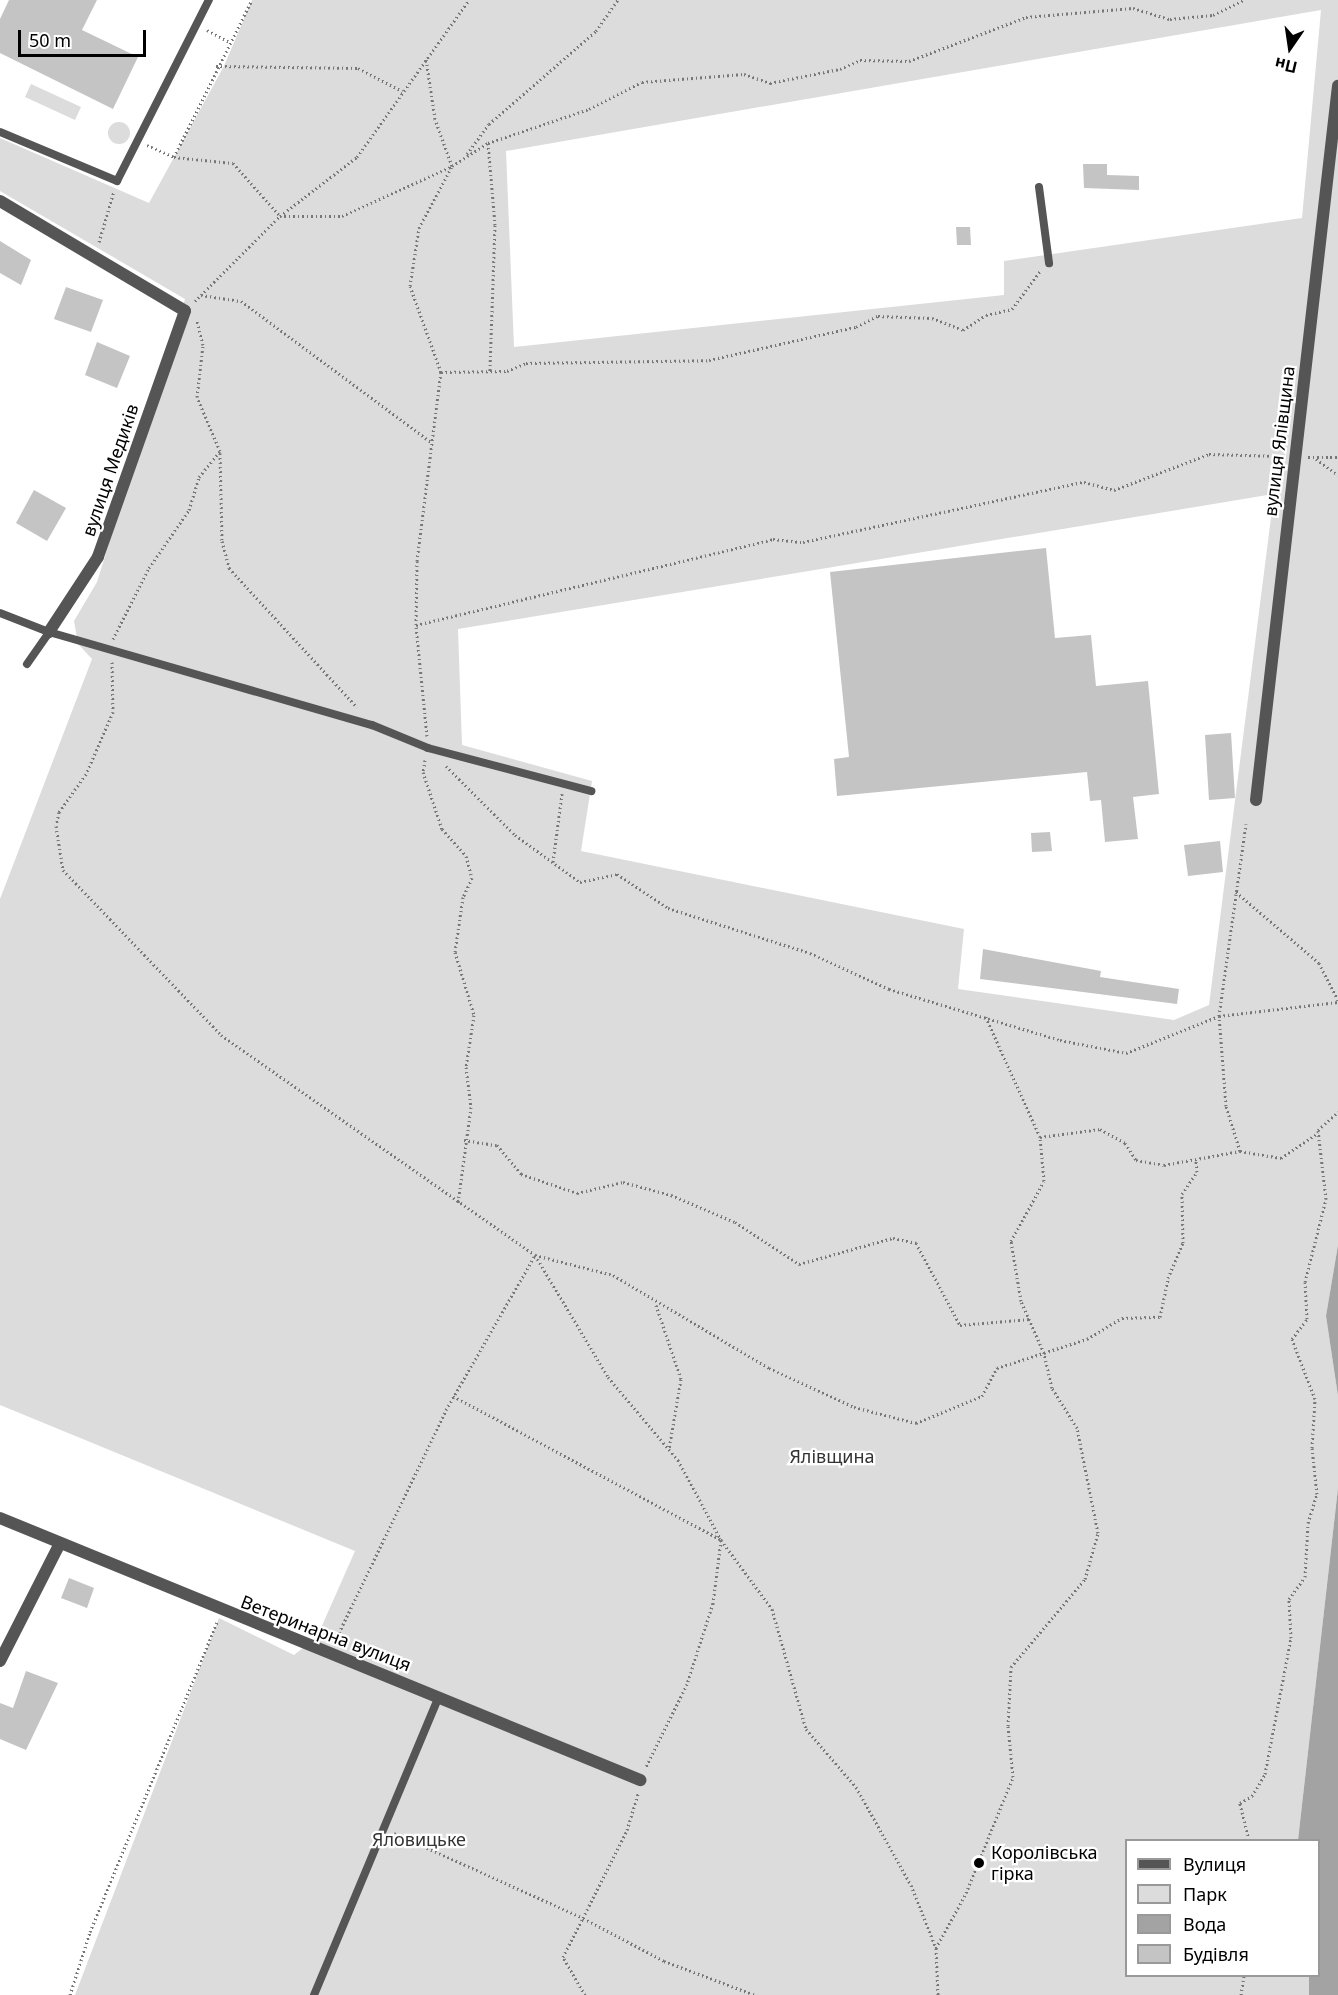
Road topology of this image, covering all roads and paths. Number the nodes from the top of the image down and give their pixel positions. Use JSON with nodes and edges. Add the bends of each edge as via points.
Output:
{"nodes":[{"id":1,"x":209,"y":0,"type":"edge"},
{"id":2,"x":252,"y":0,"type":"edge"},
{"id":3,"x":469,"y":0,"type":"edge"},
{"id":4,"x":618,"y":0,"type":"edge"},
{"id":5,"x":1244,"y":0,"type":"edge"},
{"id":6,"x":197,"y":25,"type":"junction"},
{"id":7,"x":231,"y":42,"type":"junction"},
{"id":8,"x":426,"y":59,"type":"junction"},
{"id":9,"x":216,"y":66,"type":"junction"},
{"id":10,"x":1338,"y":86,"type":"edge"},
{"id":11,"x":402,"y":91,"type":"junction"},
{"id":12,"x":0,"y":132,"type":"edge"},
{"id":13,"x":137,"y":141,"type":"junction"},
{"id":14,"x":488,"y":143,"type":"junction"},
{"id":15,"x":174,"y":157,"type":"junction"},
{"id":16,"x":465,"y":158,"type":"junction"},
{"id":17,"x":452,"y":166,"type":"junction"},
{"id":18,"x":117,"y":181,"type":"junction"},
{"id":19,"x":1039,"y":186,"type":"dead end"},
{"id":20,"x":0,"y":201,"type":"edge"},
{"id":21,"x":280,"y":216,"type":"junction"},
{"id":22,"x":94,"y":257,"type":"junction"},
{"id":23,"x":1049,"y":262,"type":"joint"},
{"id":24,"x":201,"y":295,"type":"junction"},
{"id":25,"x":185,"y":311,"type":"junction"},
{"id":26,"x":490,"y":371,"type":"junction"},
{"id":27,"x":441,"y":372,"type":"junction"},
{"id":28,"x":431,"y":442,"type":"junction"},
{"id":29,"x":220,"y":451,"type":"junction"},
{"id":30,"x":1296,"y":456,"type":"junction"},
{"id":31,"x":1338,"y":457,"type":"edge"},
{"id":32,"x":1314,"y":458,"type":"junction"},
{"id":33,"x":1338,"y":475,"type":"edge"},
{"id":34,"x":0,"y":613,"type":"edge"},
{"id":35,"x":416,"y":625,"type":"junction"},
{"id":36,"x":49,"y":632,"type":"junction"},
{"id":37,"x":109,"y":646,"type":"junction"},
{"id":38,"x":27,"y":664,"type":"dead end"},
{"id":39,"x":372,"y":725,"type":"junction"},
{"id":40,"x":428,"y":748,"type":"junction"},
{"id":41,"x":563,"y":786,"type":"junction"},
{"id":42,"x":591,"y":791,"type":"dead end"},
{"id":43,"x":1256,"y":800,"type":"dead end"},
{"id":44,"x":1246,"y":824,"type":"dead end"},
{"id":45,"x":552,"y":862,"type":"junction"},
{"id":46,"x":1236,"y":892,"type":"junction"},
{"id":47,"x":1338,"y":1001,"type":"edge"},
{"id":48,"x":984,"y":1014,"type":"junction"},
{"id":49,"x":1219,"y":1016,"type":"junction"},
{"id":50,"x":1338,"y":1112,"type":"edge"},
{"id":51,"x":1318,"y":1133,"type":"junction"},
{"id":52,"x":1040,"y":1137,"type":"junction"},
{"id":53,"x":464,"y":1140,"type":"junction"},
{"id":54,"x":1240,"y":1151,"type":"junction"},
{"id":55,"x":1196,"y":1161,"type":"junction"},
{"id":56,"x":458,"y":1203,"type":"junction"},
{"id":57,"x":535,"y":1255,"type":"junction"},
{"id":58,"x":656,"y":1303,"type":"junction"},
{"id":59,"x":1030,"y":1319,"type":"junction"},
{"id":60,"x":1044,"y":1353,"type":"junction"},
{"id":61,"x":453,"y":1396,"type":"junction"},
{"id":62,"x":669,"y":1449,"type":"junction"},
{"id":63,"x":0,"y":1518,"type":"edge"},
{"id":64,"x":721,"y":1540,"type":"junction"},
{"id":65,"x":60,"y":1543,"type":"junction"},
{"id":66,"x":222,"y":1612,"type":"junction"},
{"id":67,"x":329,"y":1654,"type":"junction"},
{"id":68,"x":0,"y":1661,"type":"edge"},
{"id":69,"x":440,"y":1696,"type":"junction"},
{"id":70,"x":640,"y":1780,"type":"junction"},
{"id":71,"x":382,"y":1827,"type":"junction"},
{"id":72,"x":1248,"y":1839,"type":"edge"},
{"id":73,"x":583,"y":1918,"type":"junction"},
{"id":74,"x":936,"y":1948,"type":"junction"},
{"id":75,"x":1244,"y":1977,"type":"edge"},
{"id":76,"x":70,"y":1995,"type":"edge"},
{"id":77,"x":314,"y":1995,"type":"edge"},
{"id":78,"x":585,"y":1995,"type":"edge"},
{"id":79,"x":755,"y":1995,"type":"edge"},
{"id":80,"x":938,"y":1995,"type":"edge"},
{"id":81,"x":1241,"y":1995,"type":"edge"}],
"edges":[{"from":1,"to":6,"type":"lane"},
{"from":2,"to":7,"type":"path"},
{"from":3,"to":8,"type":"path"},
{"from":4,"to":16,"type":"path","via":[[596,31],[489,124]]},
{"from":5,"to":14,"type":"path","via":[[1213,15],[1170,19],[1133,8],[1026,17],[909,61],[860,60],[840,69],[770,83],[744,74],[642,82],[589,110]]},
{"from":6,"to":7,"type":"path"},
{"from":6,"to":13,"type":"lane"},
{"from":7,"to":9,"type":"path"},
{"from":8,"to":11,"type":"path"},
{"from":8,"to":17,"type":"path","via":[[435,119]]},
{"from":9,"to":11,"type":"path","via":[[358,68]]},
{"from":9,"to":15,"type":"path"},
{"from":10,"to":30,"type":"street","name":"вулиця Ялівщина"},
{"from":11,"to":21,"type":"path","via":[[357,158]]},
{"from":12,"to":18,"type":"lane"},
{"from":13,"to":15,"type":"path"},
{"from":13,"to":18,"type":"lane"},
{"from":14,"to":16,"type":"path"},
{"from":14,"to":26,"type":"path","via":[[495,225]]},
{"from":15,"to":21,"type":"path","via":[[233,163]]},
{"from":16,"to":17,"type":"path"},
{"from":17,"to":21,"type":"path","via":[[342,216]]},
{"from":17,"to":27,"type":"path","via":[[419,228],[410,286]]},
{"from":18,"to":22,"type":"path"},
{"from":19,"to":23,"type":"lane"},
{"from":20,"to":22,"type":"street"},
{"from":21,"to":24,"type":"path"},
{"from":22,"to":25,"type":"street"},
{"from":23,"to":26,"type":"path","via":[[1012,309],[986,315],[963,330],[932,318],[878,316],[856,327],[709,360],[526,363]]},
{"from":24,"to":25,"type":"path"},
{"from":24,"to":28,"type":"path","via":[[241,301]]},
{"from":25,"to":29,"type":"path","via":[[197,318],[203,345],[197,397]]},
{"from":25,"to":36,"type":"street","name":"вулиця Медиків","via":[[98,558]]},
{"from":26,"to":27,"type":"path"},
{"from":27,"to":28,"type":"path"},
{"from":28,"to":35,"type":"path","via":[[417,561]]},
{"from":29,"to":37,"type":"path","via":[[199,477],[189,510],[148,568]]},
{"from":29,"to":39,"type":"path","via":[[222,541],[228,568]]},
{"from":30,"to":32,"type":"path"},
{"from":30,"to":35,"type":"path","via":[[1209,454],[1114,490],[1084,482],[803,542],[773,539]]},
{"from":30,"to":43,"type":"street","name":"вулиця Ялівщина"},
{"from":31,"to":32,"type":"path"},
{"from":32,"to":33,"type":"path"},
{"from":34,"to":36,"type":"lane"},
{"from":35,"to":40,"type":"path"},
{"from":36,"to":37,"type":"lane"},
{"from":36,"to":38,"type":"lane"},
{"from":37,"to":39,"type":"lane"},
{"from":37,"to":56,"type":"path","via":[[113,712],[86,774],[59,812],[56,826],[63,870],[221,1035]]},
{"from":39,"to":40,"type":"lane"},
{"from":40,"to":41,"type":"lane"},
{"from":40,"to":45,"type":"path","via":[[515,835]]},
{"from":40,"to":53,"type":"path","via":[[423,772],[429,795],[442,829],[466,856],[472,878],[463,897],[455,951],[474,1015],[466,1067],[471,1107]]},
{"from":41,"to":42,"type":"lane"},
{"from":41,"to":45,"type":"path"},
{"from":44,"to":46,"type":"path"},
{"from":45,"to":48,"type":"path","via":[[580,882],[617,874],[668,908],[810,953],[889,989]]},
{"from":46,"to":47,"type":"path","via":[[1319,963]]},
{"from":46,"to":49,"type":"path"},
{"from":47,"to":49,"type":"path"},
{"from":48,"to":49,"type":"path","via":[[1060,1040],[1126,1053]]},
{"from":48,"to":52,"type":"path"},
{"from":49,"to":54,"type":"path","via":[[1226,1106]]},
{"from":50,"to":51,"type":"path"},
{"from":51,"to":54,"type":"path","via":[[1281,1158]]},
{"from":51,"to":72,"type":"path","via":[[1326,1199],[1305,1282],[1307,1319],[1292,1339],[1315,1399],[1312,1448],[1317,1494],[1308,1523],[1305,1576],[1289,1599],[1291,1638],[1265,1774],[1252,1796],[1240,1803]]},
{"from":52,"to":55,"type":"path","via":[[1100,1129],[1125,1143],[1136,1160],[1164,1165]]},
{"from":52,"to":59,"type":"path","via":[[1044,1181],[1011,1241],[1021,1301]]},
{"from":53,"to":56,"type":"path"},
{"from":53,"to":59,"type":"path","via":[[497,1145],[520,1174],[576,1193],[623,1182],[671,1195],[735,1222],[799,1264],[893,1238],[916,1242],[960,1325]]},
{"from":54,"to":55,"type":"path"},
{"from":55,"to":60,"type":"path","via":[[1197,1172],[1182,1194],[1184,1243],[1168,1278],[1160,1317],[1122,1318],[1087,1339]]},
{"from":56,"to":57,"type":"path"},
{"from":57,"to":58,"type":"path","via":[[613,1275]]},
{"from":57,"to":61,"type":"path"},
{"from":57,"to":62,"type":"path","via":[[609,1377]]},
{"from":58,"to":60,"type":"path","via":[[768,1368],[854,1407],[916,1423],[982,1396],[997,1368]]},
{"from":58,"to":62,"type":"path","via":[[681,1379]]},
{"from":59,"to":60,"type":"path"},
{"from":60,"to":74,"type":"path","via":[[1052,1388],[1077,1428],[1088,1467],[1088,1498],[1098,1533],[1093,1561],[1084,1580],[1011,1667],[1008,1726],[1013,1778],[966,1893]]},
{"from":61,"to":64,"type":"path"},
{"from":61,"to":67,"type":"path"},
{"from":62,"to":64,"type":"path"},
{"from":63,"to":65,"type":"street","name":"Ветеринарна вулиця"},
{"from":64,"to":70,"type":"path","via":[[713,1603],[687,1684]]},
{"from":64,"to":74,"type":"path","via":[[772,1609],[806,1729],[856,1787],[911,1885]]},
{"from":65,"to":66,"type":"street","name":"Ветеринарна вулиця"},
{"from":65,"to":68,"type":"street"},
{"from":66,"to":67,"type":"street","name":"Ветеринарна вулиця"},
{"from":66,"to":76,"type":"path","via":[[90,1932]]},
{"from":67,"to":69,"type":"street","name":"Ветеринарна вулиця"},
{"from":69,"to":70,"type":"street","name":"Ветеринарна вулиця"},
{"from":69,"to":71,"type":"lane"},
{"from":70,"to":73,"type":"path","via":[[627,1830]]},
{"from":71,"to":73,"type":"path"},
{"from":71,"to":77,"type":"lane"},
{"from":73,"to":78,"type":"path","via":[[563,1957]]},
{"from":73,"to":79,"type":"path","via":[[664,1961]]},
{"from":74,"to":80,"type":"path"},
{"from":75,"to":81,"type":"path"}]}
